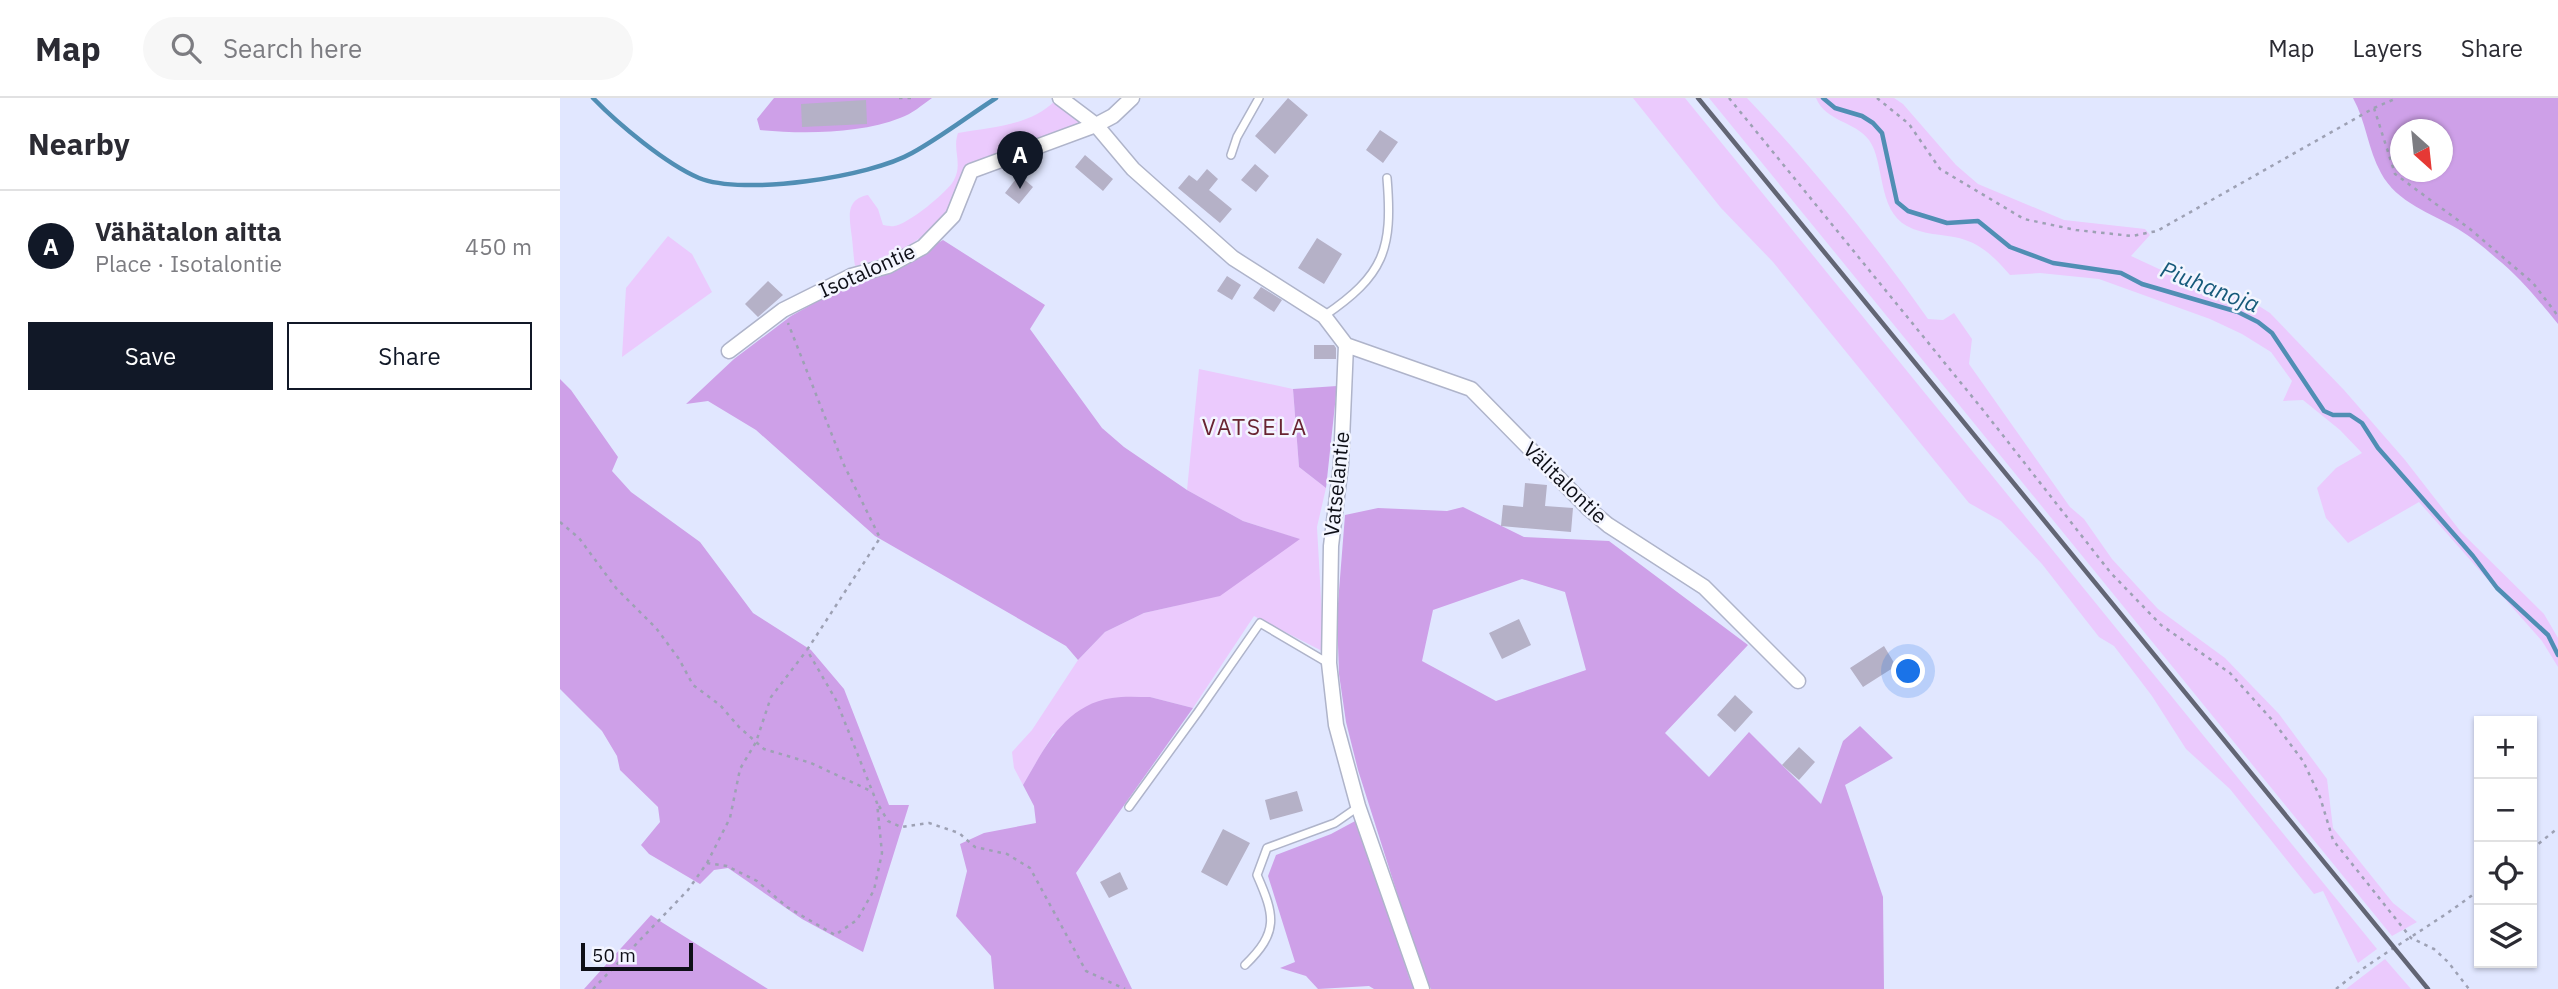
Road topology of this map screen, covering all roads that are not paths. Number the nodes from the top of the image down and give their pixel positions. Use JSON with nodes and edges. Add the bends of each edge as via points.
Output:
{"nodes":[{"id":1,"x":1060,"y":98,"type":"edge"},
{"id":2,"x":1132,"y":98,"type":"edge"},
{"id":3,"x":1259,"y":98,"type":"edge"},
{"id":4,"x":1096,"y":125,"type":"junction"},
{"id":5,"x":1231,"y":155,"type":"dead end"},
{"id":6,"x":1387,"y":178,"type":"dead end"},
{"id":7,"x":1324,"y":316,"type":"junction"},
{"id":8,"x":1346,"y":345,"type":"junction"},
{"id":9,"x":729,"y":351,"type":"dead end"},
{"id":10,"x":1329,"y":663,"type":"junction"},
{"id":11,"x":1798,"y":681,"type":"dead end"},
{"id":12,"x":1359,"y":806,"type":"junction"},
{"id":13,"x":1129,"y":807,"type":"dead end"},
{"id":14,"x":1245,"y":965,"type":"dead end"},
{"id":15,"x":1422,"y":989,"type":"edge"}],
"edges":[{"from":1,"to":4,"type":"street"},
{"from":2,"to":4,"type":"street","name":"Isotalontie"},
{"from":3,"to":5,"type":"lane"},
{"from":4,"to":7,"type":"street","via":[[1133,169],[1233,258]]},
{"from":4,"to":9,"type":"street","name":"Isotalontie","via":[[971,171],[953,216],[923,247],[783,310]]},
{"from":6,"to":7,"type":"lane","via":[[1391,219],[1381,264],[1352,297]]},
{"from":7,"to":8,"type":"street"},
{"from":8,"to":10,"type":"street","name":"Vatselantie","via":[[1341,464],[1331,546]]},
{"from":8,"to":11,"type":"street","name":"Välitalontie","via":[[1471,389],[1589,509],[1704,587]]},
{"from":10,"to":12,"type":"street","name":"Vatselantie","via":[[1336,725]]},
{"from":10,"to":13,"type":"lane","via":[[1260,623]]},
{"from":12,"to":14,"type":"lane","via":[[1335,823],[1267,848],[1257,875],[1270,905],[1270,929],[1262,948]]},
{"from":12,"to":15,"type":"street","name":"Vatselantie"}]}
